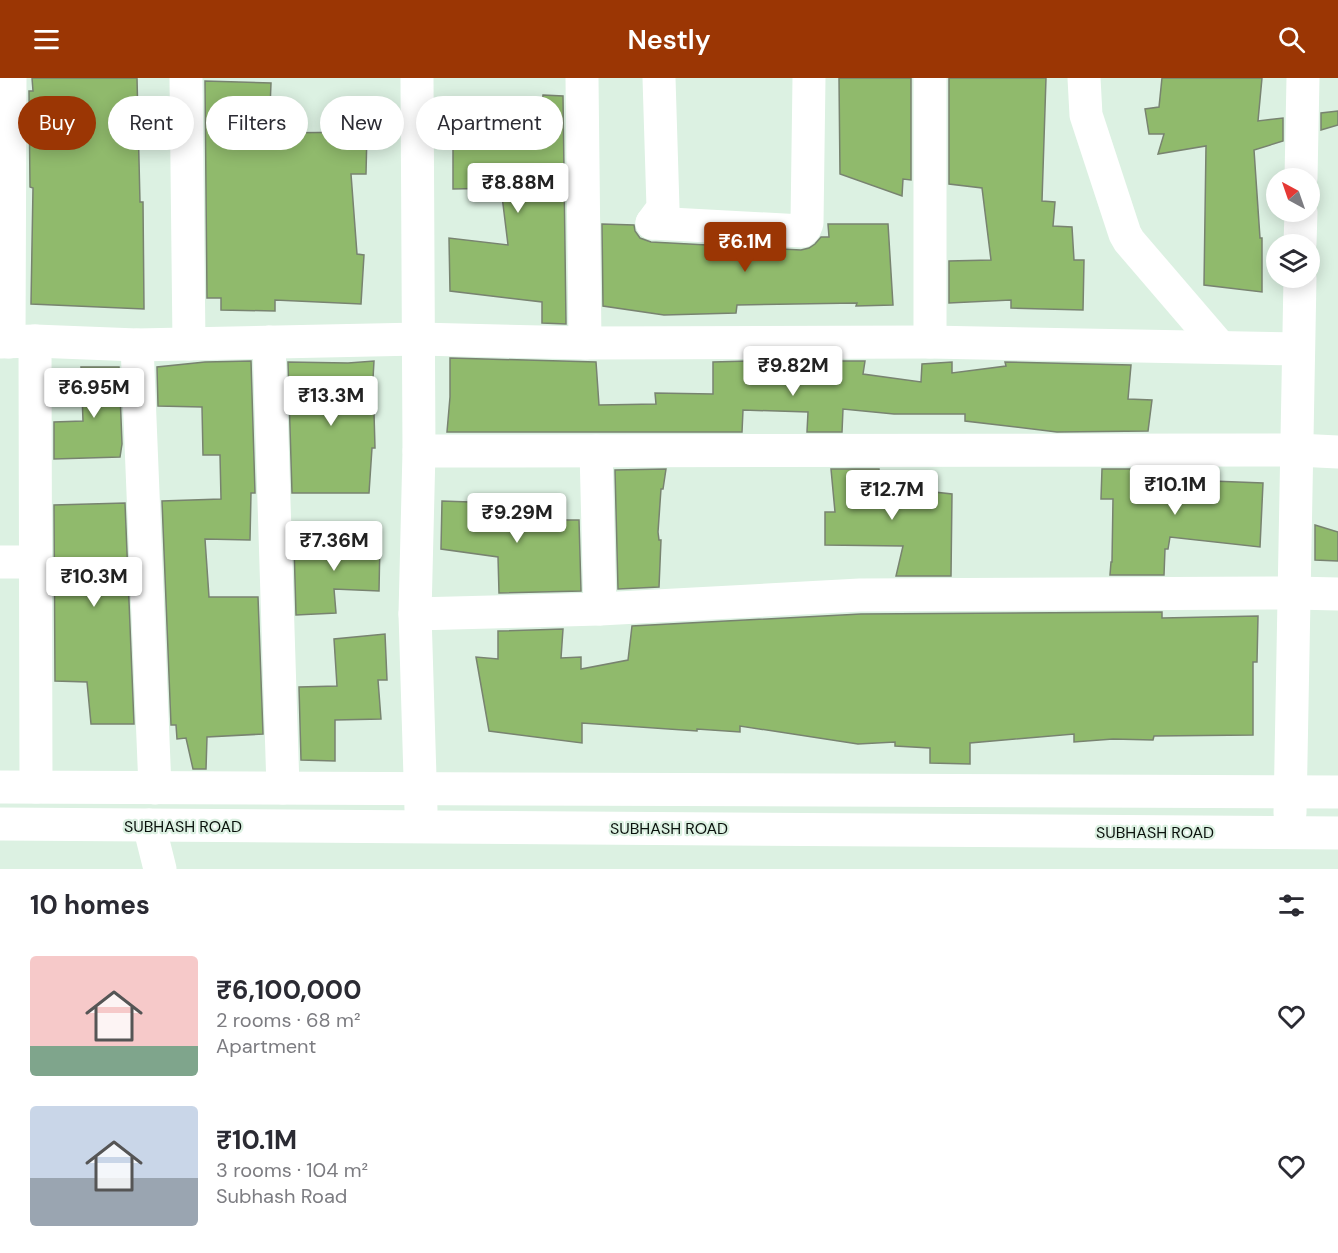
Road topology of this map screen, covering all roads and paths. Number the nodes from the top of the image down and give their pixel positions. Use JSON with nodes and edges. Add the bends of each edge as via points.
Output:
{"nodes":[{"id":1,"x":10,"y":78,"type":"edge"},
{"id":2,"x":186,"y":78,"type":"edge"},
{"id":3,"x":417,"y":78,"type":"edge"},
{"id":4,"x":582,"y":78,"type":"edge"},
{"id":5,"x":658,"y":78,"type":"edge"},
{"id":6,"x":809,"y":78,"type":"edge"},
{"id":7,"x":930,"y":78,"type":"edge"},
{"id":8,"x":1084,"y":78,"type":"edge"},
{"id":9,"x":1303,"y":78,"type":"edge"},
{"id":10,"x":1301,"y":168,"type":"edge"},
{"id":11,"x":1300,"y":288,"type":"edge"},
{"id":12,"x":419,"y":339,"type":"junction"},
{"id":13,"x":15,"y":342,"type":"edge"},
{"id":14,"x":269,"y":342,"type":"junction"},
{"id":15,"x":930,"y":342,"type":"junction"},
{"id":16,"x":585,"y":343,"type":"junction"},
{"id":17,"x":189,"y":344,"type":"junction"},
{"id":18,"x":137,"y":345,"type":"junction"},
{"id":19,"x":1220,"y":347,"type":"junction"},
{"id":20,"x":1299,"y":349,"type":"junction"},
{"id":21,"x":1297,"y":450,"type":"junction"},
{"id":22,"x":419,"y":451,"type":"junction"},
{"id":23,"x":596,"y":451,"type":"junction"},
{"id":24,"x":1338,"y":452,"type":"edge"},
{"id":25,"x":0,"y":562,"type":"edge"},
{"id":26,"x":35,"y":562,"type":"junction"},
{"id":27,"x":1294,"y":593,"type":"junction"},
{"id":28,"x":1338,"y":594,"type":"edge"},
{"id":29,"x":600,"y":609,"type":"junction"},
{"id":30,"x":415,"y":614,"type":"junction"},
{"id":31,"x":0,"y":787,"type":"edge"},
{"id":32,"x":36,"y":788,"type":"junction"},
{"id":33,"x":155,"y":788,"type":"junction"},
{"id":34,"x":283,"y":788,"type":"junction"},
{"id":35,"x":421,"y":789,"type":"junction"},
{"id":36,"x":1291,"y":792,"type":"junction"},
{"id":37,"x":1338,"y":792,"type":"edge"},
{"id":38,"x":0,"y":824,"type":"edge"},
{"id":39,"x":149,"y":825,"type":"junction"},
{"id":40,"x":421,"y":827,"type":"junction"},
{"id":41,"x":1289,"y":833,"type":"junction"},
{"id":42,"x":1338,"y":833,"type":"edge"},
{"id":43,"x":160,"y":869,"type":"edge"}],
"edges":[{"from":1,"to":13,"type":"street"},
{"from":2,"to":17,"type":"street"},
{"from":3,"to":12,"type":"street"},
{"from":4,"to":16,"type":"street"},
{"from":5,"to":6,"type":"street","via":[[663,208],[652,223],[802,231],[807,223]]},
{"from":7,"to":15,"type":"street"},
{"from":8,"to":19,"type":"street","via":[[1086,115],[1125,234]]},
{"from":9,"to":10,"type":"street"},
{"from":11,"to":20,"type":"street"},
{"from":12,"to":14,"type":"street"},
{"from":12,"to":16,"type":"street"},
{"from":12,"to":22,"type":"street"},
{"from":13,"to":18,"type":"street"},
{"from":13,"to":26,"type":"street"},
{"from":14,"to":17,"type":"street"},
{"from":14,"to":34,"type":"street"},
{"from":15,"to":16,"type":"street"},
{"from":15,"to":19,"type":"street"},
{"from":17,"to":18,"type":"street"},
{"from":18,"to":33,"type":"street"},
{"from":19,"to":20,"type":"street"},
{"from":20,"to":21,"type":"street"},
{"from":21,"to":23,"type":"street"},
{"from":21,"to":24,"type":"street"},
{"from":21,"to":27,"type":"street"},
{"from":22,"to":23,"type":"street"},
{"from":22,"to":30,"type":"street"},
{"from":23,"to":29,"type":"street"},
{"from":25,"to":26,"type":"street"},
{"from":26,"to":32,"type":"street"},
{"from":27,"to":28,"type":"street"},
{"from":27,"to":29,"type":"street","via":[[860,595]]},
{"from":27,"to":36,"type":"street"},
{"from":29,"to":30,"type":"street"},
{"from":30,"to":35,"type":"street"},
{"from":31,"to":32,"type":"street"},
{"from":32,"to":33,"type":"street"},
{"from":33,"to":34,"type":"street"},
{"from":34,"to":35,"type":"street"},
{"from":35,"to":36,"type":"street"},
{"from":35,"to":40,"type":"street"},
{"from":36,"to":37,"type":"street"},
{"from":36,"to":41,"type":"street"},
{"from":38,"to":39,"type":"street","name":"SUBHASH ROAD"},
{"from":39,"to":40,"type":"street","name":"SUBHASH ROAD"},
{"from":39,"to":43,"type":"street"},
{"from":40,"to":41,"type":"street","name":"SUBHASH ROAD"},
{"from":41,"to":42,"type":"street","name":"SUBHASH ROAD"}]}
